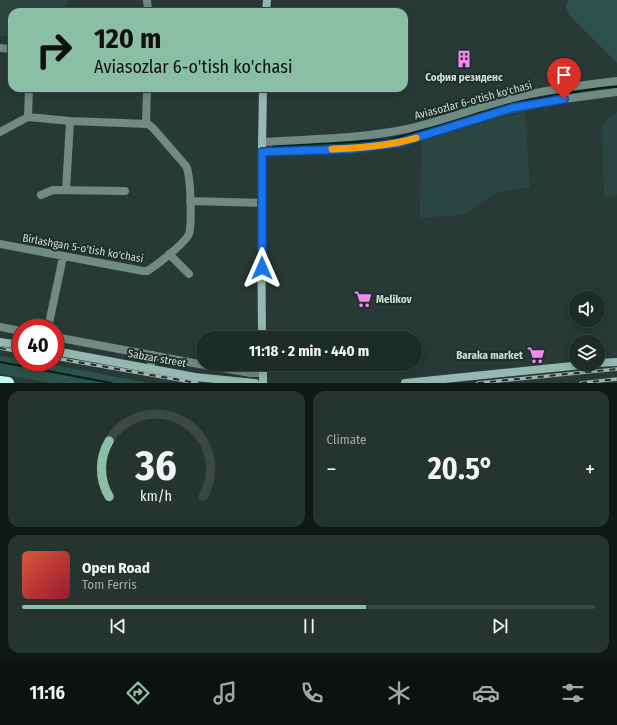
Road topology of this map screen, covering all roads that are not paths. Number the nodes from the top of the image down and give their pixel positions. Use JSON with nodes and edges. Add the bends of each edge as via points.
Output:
{"nodes":[{"id":1,"x":617,"y":81,"type":"edge"},
{"id":2,"x":592,"y":89,"type":"junction"},
{"id":3,"x":29,"y":92,"type":"edge"},
{"id":4,"x":147,"y":92,"type":"edge"},
{"id":5,"x":263,"y":92,"type":"edge"},
{"id":6,"x":617,"y":92,"type":"edge"},
{"id":7,"x":28,"y":116,"type":"junction"},
{"id":8,"x":70,"y":121,"type":"junction"},
{"id":9,"x":146,"y":123,"type":"junction"},
{"id":10,"x":0,"y":132,"type":"edge"},
{"id":11,"x":383,"y":140,"type":"junction"},
{"id":12,"x":262,"y":142,"type":"junction"},
{"id":13,"x":262,"y":152,"type":"junction"},
{"id":14,"x":66,"y":190,"type":"junction"},
{"id":15,"x":125,"y":191,"type":"dead end"},
{"id":16,"x":40,"y":195,"type":"dead end"},
{"id":17,"x":190,"y":201,"type":"junction"},
{"id":18,"x":261,"y":203,"type":"junction"},
{"id":19,"x":0,"y":244,"type":"edge"},
{"id":20,"x":169,"y":254,"type":"junction"},
{"id":21,"x":63,"y":257,"type":"junction"},
{"id":22,"x":189,"y":274,"type":"dead end"},
{"id":23,"x":50,"y":319,"type":"edge"},
{"id":24,"x":0,"y":327,"type":"edge"},
{"id":25,"x":12,"y":329,"type":"edge"},
{"id":26,"x":262,"y":331,"type":"edge"},
{"id":27,"x":64,"y":339,"type":"edge"},
{"id":28,"x":0,"y":342,"type":"edge"},
{"id":29,"x":12,"y":344,"type":"edge"},
{"id":30,"x":64,"y":353,"type":"edge"},
{"id":31,"x":153,"y":355,"type":"junction"},
{"id":32,"x":617,"y":362,"type":"edge"},
{"id":33,"x":605,"y":363,"type":"edge"},
{"id":34,"x":569,"y":366,"type":"edge"},
{"id":35,"x":150,"y":368,"type":"junction"},
{"id":36,"x":263,"y":373,"type":"joint"},
{"id":37,"x":0,"y":382,"type":"edge"},
{"id":38,"x":8,"y":383,"type":"edge"},
{"id":39,"x":255,"y":383,"type":"edge"},
{"id":40,"x":264,"y":383,"type":"edge"},
{"id":41,"x":405,"y":383,"type":"edge"}],
"edges":[{"from":1,"to":2,"type":"street","name":"Aviasozlar 6-o'tish ko'chasi"},
{"from":2,"to":6,"type":"street","name":"Aviasozlar 6-o'tish ko'chasi"},
{"from":2,"to":11,"type":"street","name":"Aviasozlar 6-o'tish ko'chasi","via":[[510,99],[408,128]]},
{"from":2,"to":11,"type":"street","name":"Aviasozlar 6-o'tish ko'chasi","via":[[512,108],[399,143]]},
{"from":3,"to":7,"type":"street"},
{"from":4,"to":9,"type":"street"},
{"from":5,"to":12,"type":"street"},
{"from":7,"to":8,"type":"street"},
{"from":7,"to":10,"type":"street"},
{"from":8,"to":9,"type":"street"},
{"from":8,"to":14,"type":"street"},
{"from":9,"to":17,"type":"street","name":"Birlashgan 5-o'tish ko'chasi","via":[[186,166],[189,173]]},
{"from":11,"to":12,"type":"street","name":"Aviasozlar 6-o'tish ko'chasi"},
{"from":11,"to":13,"type":"street","name":"Aviasozlar 6-o'tish ko'chasi","via":[[351,149]]},
{"from":12,"to":13,"type":"street"},
{"from":13,"to":18,"type":"street"},
{"from":14,"to":15,"type":"street"},
{"from":14,"to":16,"type":"street","via":[[53,190]]},
{"from":17,"to":18,"type":"street"},
{"from":17,"to":20,"type":"street","name":"Birlashgan 5-o'tish ko'chasi","via":[[188,235]]},
{"from":18,"to":26,"type":"street"},
{"from":19,"to":21,"type":"street","name":"Birlashgan 5-o'tish ko'chasi"},
{"from":20,"to":21,"type":"street","name":"Birlashgan 5-o'tish ko'chasi","via":[[152,268],[143,271]]},
{"from":20,"to":22,"type":"street"},
{"from":21,"to":23,"type":"street"},
{"from":24,"to":25,"type":"street"},
{"from":27,"to":31,"type":"street"},
{"from":28,"to":29,"type":"street"},
{"from":30,"to":35,"type":"street","name":"Sabzar street"},
{"from":31,"to":35,"type":"street"},
{"from":31,"to":36,"type":"street","via":[[250,373]]},
{"from":32,"to":33,"type":"street"},
{"from":34,"to":41,"type":"street"},
{"from":35,"to":39,"type":"street","name":"Sabzar street","via":[[195,377]]},
{"from":36,"to":40,"type":"street"},
{"from":37,"to":38,"type":"highway"}]}
